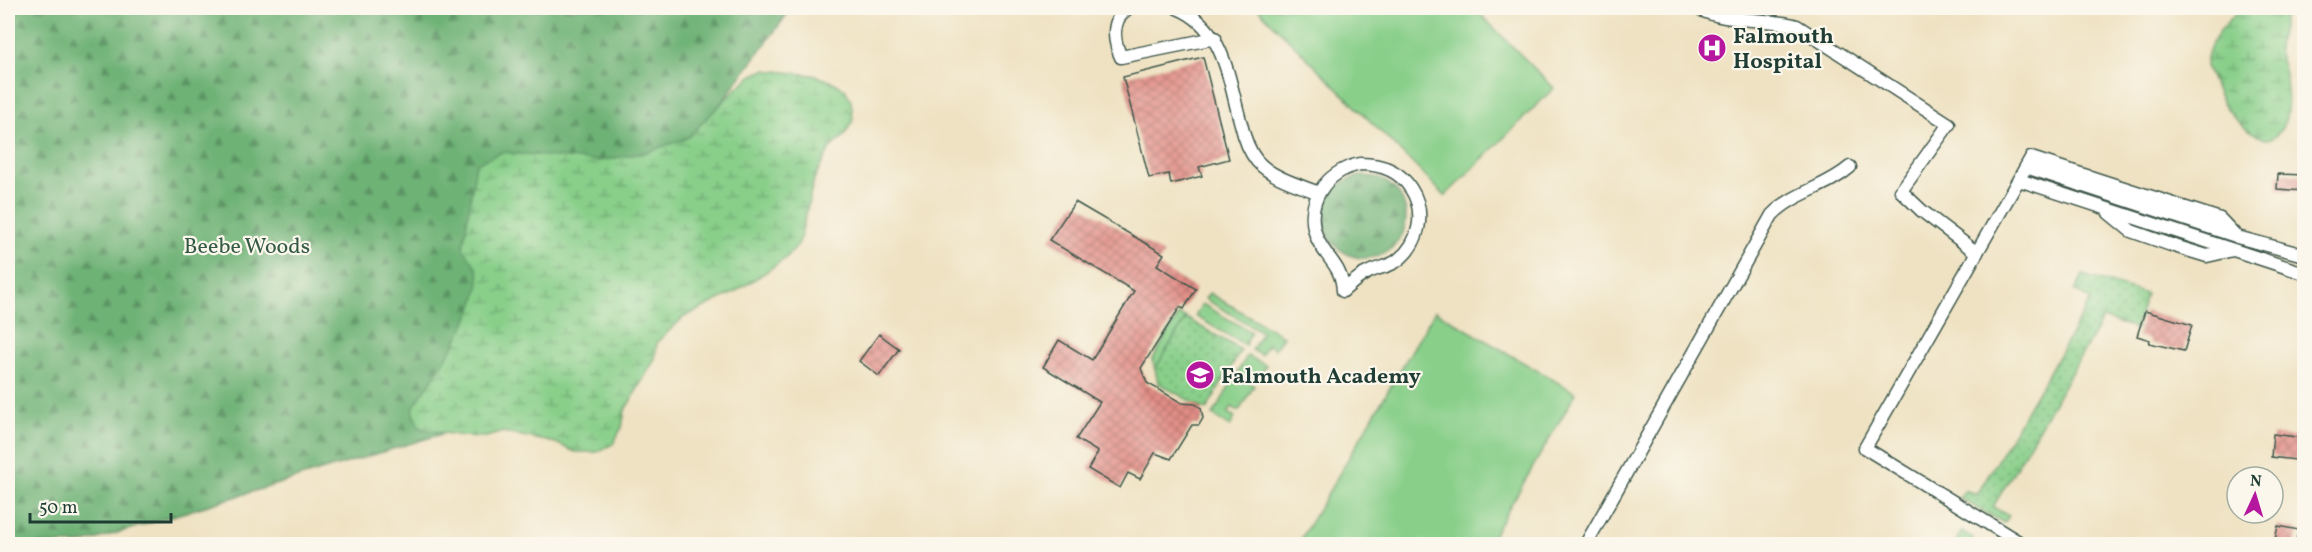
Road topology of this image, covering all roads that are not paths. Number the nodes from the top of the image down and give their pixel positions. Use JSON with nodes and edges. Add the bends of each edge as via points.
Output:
{"nodes":[{"id":1,"x":1128,"y":8,"type":"edge"},
{"id":2,"x":1177,"y":8,"type":"edge"},
{"id":3,"x":1697,"y":8,"type":"edge"},
{"id":4,"x":1215,"y":38,"type":"junction"},
{"id":5,"x":2029,"y":162,"type":"junction"},
{"id":6,"x":1850,"y":167,"type":"dead end"},
{"id":7,"x":2019,"y":180,"type":"junction"},
{"id":8,"x":1319,"y":192,"type":"junction"},
{"id":9,"x":2103,"y":208,"type":"junction"},
{"id":10,"x":2237,"y":237,"type":"junction"},
{"id":11,"x":2261,"y":243,"type":"junction"},
{"id":12,"x":2234,"y":250,"type":"junction"},
{"id":13,"x":1977,"y":253,"type":"junction"},
{"id":14,"x":2304,"y":255,"type":"edge"},
{"id":15,"x":2256,"y":257,"type":"junction"},
{"id":16,"x":2304,"y":273,"type":"edge"},
{"id":17,"x":1586,"y":544,"type":"edge"},
{"id":18,"x":2022,"y":544,"type":"edge"}],
"edges":[{"from":1,"to":4,"type":"lane","via":[[1117,21],[1114,34],[1122,57]]},
{"from":2,"to":4,"type":"lane","via":[[1198,18]]},
{"from":3,"to":13,"type":"lane","via":[[1726,17],[1775,20],[1797,26],[1948,124],[1901,190],[1922,212]]},
{"from":4,"to":8,"type":"lane","via":[[1247,146],[1272,173]]},
{"from":5,"to":7,"type":"lane"},
{"from":5,"to":10,"type":"lane"},
{"from":5,"to":10,"type":"lane","via":[[2220,219]]},
{"from":6,"to":17,"type":"lane","via":[[1832,181],[1789,200],[1772,215]]},
{"from":7,"to":9,"type":"lane"},
{"from":7,"to":13,"type":"lane"},
{"from":8,"to":8,"type":"lane","via":[[1313,218],[1315,231],[1342,277],[1343,291],[1369,272],[1398,260],[1416,236],[1417,201],[1407,183],[1391,170],[1371,164],[1350,166],[1332,176]]},
{"from":9,"to":12,"type":"lane"},
{"from":9,"to":12,"type":"lane","via":[[2131,231],[2171,245],[2207,256]]},
{"from":10,"to":11,"type":"lane"},
{"from":11,"to":14,"type":"lane"},
{"from":11,"to":15,"type":"lane"},
{"from":12,"to":15,"type":"lane"},
{"from":13,"to":18,"type":"lane","via":[[1865,448]]},
{"from":15,"to":16,"type":"lane"}]}
